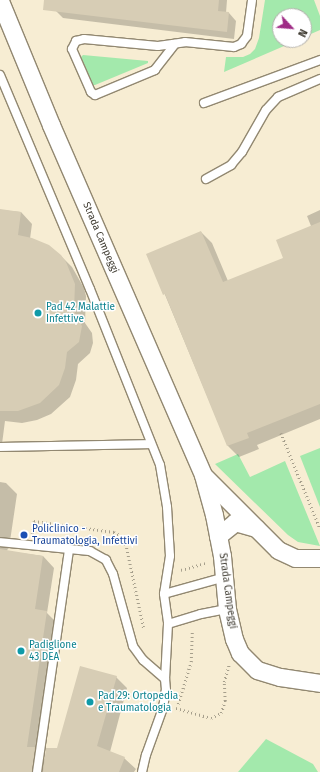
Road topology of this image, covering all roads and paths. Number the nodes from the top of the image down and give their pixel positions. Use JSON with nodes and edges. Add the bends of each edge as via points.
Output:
{"nodes":[{"id":1,"x":252,"y":0,"type":"edge"},
{"id":2,"x":0,"y":1,"type":"edge"},
{"id":3,"x":175,"y":44,"type":"junction"},
{"id":4,"x":320,"y":60,"type":"edge"},
{"id":5,"x":0,"y":75,"type":"edge"},
{"id":6,"x":320,"y":79,"type":"edge"},
{"id":7,"x":204,"y":103,"type":"dead end"},
{"id":8,"x":206,"y":179,"type":"dead end"},
{"id":9,"x":281,"y":433,"type":"dead end"},
{"id":10,"x":151,"y":444,"type":"junction"},
{"id":11,"x":0,"y":447,"type":"edge"},
{"id":12,"x":203,"y":475,"type":"junction"},
{"id":13,"x":256,"y":528,"type":"junction"},
{"id":14,"x":320,"y":528,"type":"edge"},
{"id":15,"x":218,"y":536,"type":"junction"},
{"id":16,"x":0,"y":542,"type":"edge"},
{"id":17,"x":70,"y":549,"type":"junction"},
{"id":18,"x":222,"y":556,"type":"junction"},
{"id":19,"x":320,"y":558,"type":"edge"},
{"id":20,"x":168,"y":574,"type":"junction"},
{"id":21,"x":225,"y":578,"type":"junction"},
{"id":22,"x":164,"y":594,"type":"junction"},
{"id":23,"x":227,"y":609,"type":"junction"},
{"id":24,"x":192,"y":617,"type":"junction"},
{"id":25,"x":168,"y":624,"type":"junction"},
{"id":26,"x":240,"y":652,"type":"junction"},
{"id":27,"x":166,"y":679,"type":"junction"},
{"id":28,"x":320,"y":684,"type":"edge"},
{"id":29,"x":163,"y":708,"type":"junction"},
{"id":30,"x":177,"y":708,"type":"junction"},
{"id":31,"x":37,"y":772,"type":"edge"},
{"id":32,"x":142,"y":772,"type":"edge"}],
"edges":[{"from":1,"to":3,"type":"lane","via":[[247,36],[241,44],[226,47],[185,42]]},
{"from":2,"to":12,"type":"street","name":"Strada Campeggi"},
{"from":3,"to":3,"type":"lane","via":[[158,46],[84,39],[76,41],[72,49],[95,95],[155,70]]},
{"from":4,"to":7,"type":"lane"},
{"from":5,"to":10,"type":"lane","via":[[90,289]]},
{"from":6,"to":8,"type":"lane","via":[[278,97],[266,110],[242,152],[231,165]]},
{"from":9,"to":14,"type":"path"},
{"from":10,"to":11,"type":"lane"},
{"from":10,"to":20,"type":"lane","via":[[160,465],[167,507],[170,556]]},
{"from":12,"to":13,"type":"street","name":"Strada Campeggi"},
{"from":12,"to":15,"type":"street","name":"Strada Campeggi"},
{"from":13,"to":15,"type":"street","via":[[235,522]]},
{"from":13,"to":19,"type":"street","name":"Strada Campeggi","via":[[278,550],[295,558]]},
{"from":15,"to":18,"type":"street","name":"Strada Campeggi"},
{"from":16,"to":17,"type":"lane"},
{"from":17,"to":27,"type":"lane","via":[[90,551],[106,560],[113,574],[133,646],[143,660]]},
{"from":17,"to":31,"type":"lane"},
{"from":18,"to":20,"type":"path"},
{"from":18,"to":21,"type":"street","name":"Strada Campeggi"},
{"from":20,"to":22,"type":"lane"},
{"from":21,"to":22,"type":"lane"},
{"from":21,"to":23,"type":"street","name":"Strada Campeggi"},
{"from":22,"to":25,"type":"lane"},
{"from":23,"to":24,"type":"lane"},
{"from":23,"to":26,"type":"street","name":"Strada Campeggi"},
{"from":24,"to":25,"type":"lane"},
{"from":24,"to":30,"type":"path","via":[[191,662]]},
{"from":25,"to":27,"type":"lane"},
{"from":26,"to":28,"type":"street","name":"Strada Campeggi","via":[[257,670]]},
{"from":26,"to":30,"type":"path","via":[[228,668],[224,682],[225,701],[221,713],[211,718]]},
{"from":27,"to":29,"type":"lane"},
{"from":29,"to":30,"type":"path"},
{"from":29,"to":32,"type":"lane"}]}
